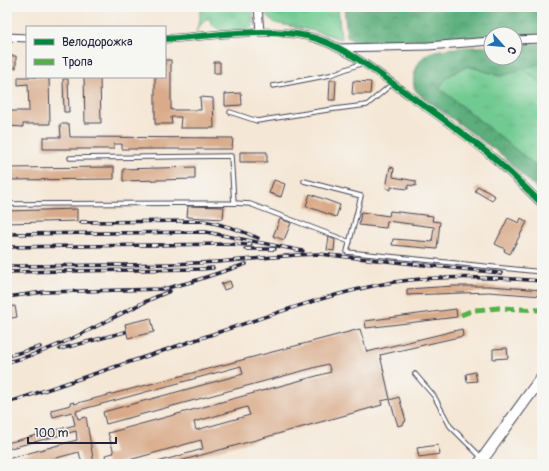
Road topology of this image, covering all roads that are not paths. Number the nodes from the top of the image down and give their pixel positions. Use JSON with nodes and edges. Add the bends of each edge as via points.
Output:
{"nodes":[{"id":1,"x":258,"y":7,"type":"edge"},
{"id":2,"x":260,"y":32,"type":"junction"},
{"id":3,"x":7,"y":37,"type":"edge"},
{"id":4,"x":26,"y":38,"type":"edge"},
{"id":5,"x":166,"y":39,"type":"edge"},
{"id":6,"x":542,"y":39,"type":"edge"},
{"id":7,"x":523,"y":40,"type":"edge"},
{"id":8,"x":483,"y":42,"type":"edge"},
{"id":9,"x":338,"y":48,"type":"junction"},
{"id":10,"x":363,"y":63,"type":"junction"},
{"id":11,"x":393,"y":83,"type":"junction"},
{"id":12,"x":273,"y":86,"type":"dead end"},
{"id":13,"x":230,"y":112,"type":"dead end"},
{"id":14,"x":70,"y":158,"type":"dead end"},
{"id":15,"x":304,"y":181,"type":"dead end"},
{"id":16,"x":234,"y":203,"type":"junction"},
{"id":17,"x":7,"y":204,"type":"edge"},
{"id":18,"x":542,"y":204,"type":"edge"},
{"id":19,"x":350,"y":242,"type":"junction"},
{"id":20,"x":542,"y":272,"type":"edge"},
{"id":21,"x":415,"y":374,"type":"dead end"},
{"id":22,"x":542,"y":377,"type":"edge"},
{"id":23,"x":481,"y":462,"type":"edge"}],
"edges":[{"from":1,"to":2,"type":"street"},
{"from":2,"to":5,"type":"street"},
{"from":2,"to":9,"type":"street","via":[[308,36]]},
{"from":3,"to":4,"type":"street"},
{"from":6,"to":7,"type":"street"},
{"from":8,"to":9,"type":"street"},
{"from":9,"to":10,"type":"street"},
{"from":10,"to":11,"type":"street"},
{"from":10,"to":12,"type":"lane","via":[[330,75]]},
{"from":11,"to":13,"type":"lane","via":[[367,105],[257,121]]},
{"from":11,"to":18,"type":"street","via":[[497,160]]},
{"from":14,"to":16,"type":"lane","via":[[230,156]]},
{"from":15,"to":19,"type":"lane","via":[[361,196]]},
{"from":16,"to":17,"type":"lane"},
{"from":16,"to":19,"type":"lane","via":[[250,204]]},
{"from":19,"to":20,"type":"lane","via":[[347,252]]},
{"from":21,"to":23,"type":"lane","via":[[434,396],[450,426]]},
{"from":22,"to":23,"type":"main road"}]}
